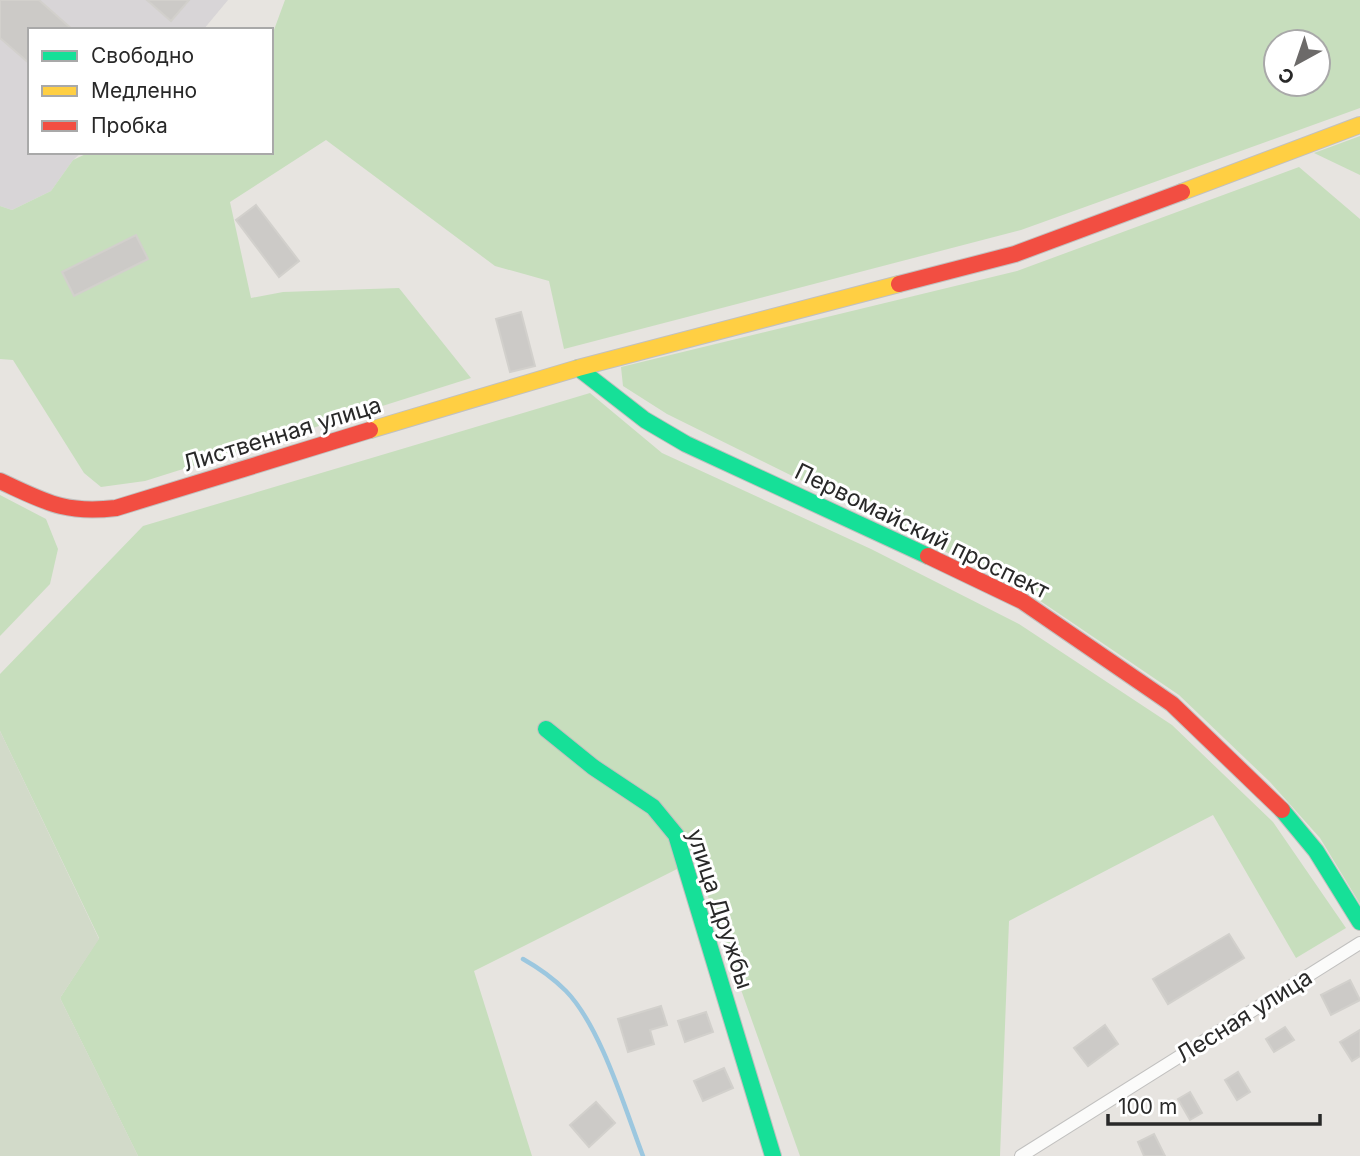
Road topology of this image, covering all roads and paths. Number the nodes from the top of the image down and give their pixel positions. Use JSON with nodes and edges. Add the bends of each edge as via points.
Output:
{"nodes":[{"id":1,"x":1360,"y":125,"type":"edge"},
{"id":2,"x":578,"y":368,"type":"junction"},
{"id":3,"x":0,"y":481,"type":"edge"},
{"id":4,"x":547,"y":729,"type":"dead end"},
{"id":5,"x":1360,"y":922,"type":"edge"},
{"id":6,"x":1360,"y":943,"type":"edge"},
{"id":7,"x":774,"y":1156,"type":"edge"},
{"id":8,"x":1021,"y":1156,"type":"edge"}],
"edges":[{"from":1,"to":2,"type":"street","name":"Лиственная улица","via":[[1015,254]]},
{"from":2,"to":3,"type":"street","name":"Лиственная улица","via":[[116,508],[57,507]]},
{"from":2,"to":5,"type":"street","name":"Первомайский проспект","via":[[645,420],[686,444],[1022,601],[1172,704],[1279,807],[1316,851]]},
{"from":4,"to":7,"type":"street","name":"улица Дружбы","via":[[593,768],[653,807],[676,835]]},
{"from":6,"to":8,"type":"street","name":"Лесная улица"}]}
